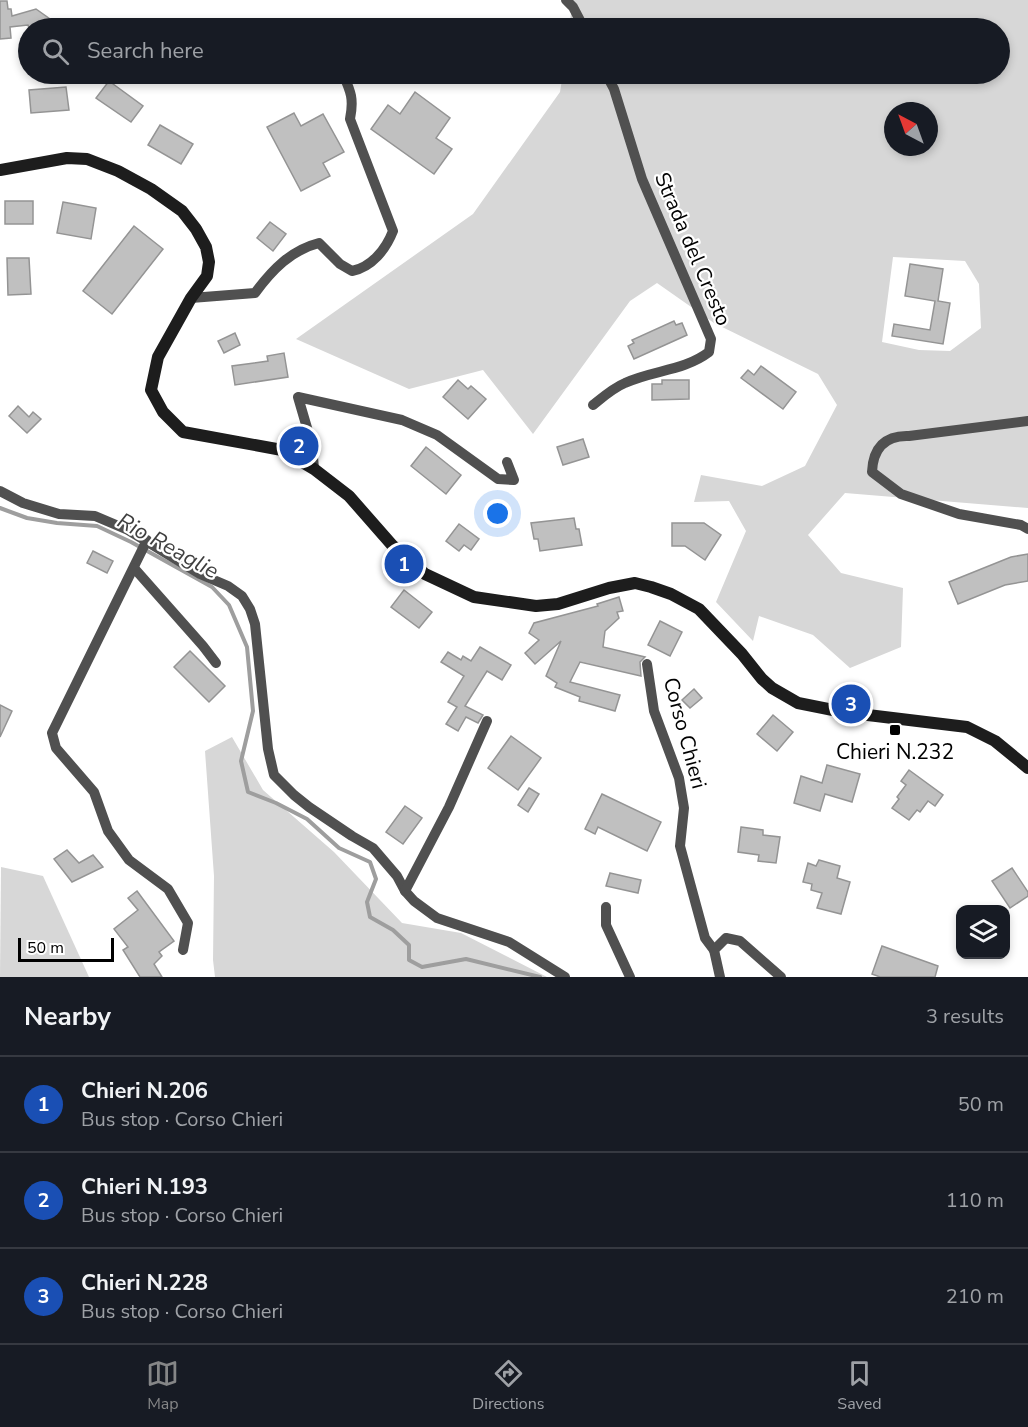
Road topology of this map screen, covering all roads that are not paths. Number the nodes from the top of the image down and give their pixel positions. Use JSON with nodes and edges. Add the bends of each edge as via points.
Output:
{"nodes":[{"id":1,"x":566,"y":0,"type":"edge"},
{"id":2,"x":579,"y":18,"type":"edge"},
{"id":3,"x":347,"y":84,"type":"edge"},
{"id":4,"x":611,"y":84,"type":"edge"},
{"id":5,"x":0,"y":170,"type":"edge"},
{"id":6,"x":191,"y":298,"type":"junction"},
{"id":7,"x":593,"y":405,"type":"dead end"},
{"id":8,"x":1028,"y":421,"type":"edge"},
{"id":9,"x":507,"y":462,"type":"dead end"},
{"id":10,"x":314,"y":469,"type":"junction"},
{"id":11,"x":0,"y":491,"type":"edge"},
{"id":12,"x":1028,"y":529,"type":"edge"},
{"id":13,"x":147,"y":541,"type":"junction"},
{"id":14,"x":137,"y":563,"type":"junction"},
{"id":15,"x":216,"y":663,"type":"dead end"},
{"id":16,"x":647,"y":663,"type":"dead end"},
{"id":17,"x":487,"y":721,"type":"dead end"},
{"id":18,"x":1028,"y":768,"type":"edge"},
{"id":19,"x":405,"y":891,"type":"junction"},
{"id":20,"x":606,"y":907,"type":"dead end"},
{"id":21,"x":183,"y":950,"type":"dead end"},
{"id":22,"x":714,"y":950,"type":"junction"},
{"id":23,"x":564,"y":977,"type":"edge"},
{"id":24,"x":630,"y":977,"type":"edge"},
{"id":25,"x":720,"y":977,"type":"edge"},
{"id":26,"x":781,"y":977,"type":"edge"}],
"edges":[{"from":1,"to":2,"type":"street"},
{"from":3,"to":6,"type":"street","via":[[353,104],[350,119],[393,231],[388,244],[361,269],[352,271],[319,243],[304,247],[284,261],[255,292]]},
{"from":4,"to":7,"type":"street","name":"Strada del Cresto","via":[[642,179],[711,339],[709,352],[701,358],[625,383]]},
{"from":5,"to":6,"type":"main road","via":[[68,158],[87,159],[151,189],[182,211],[206,248],[207,276]]},
{"from":6,"to":10,"type":"main road","via":[[158,357],[151,390],[163,412],[183,432],[282,450]]},
{"from":8,"to":12,"type":"street","via":[[895,436],[884,442],[873,459],[872,472],[901,494],[959,514]]},
{"from":9,"to":10,"type":"street","via":[[514,480],[498,479],[437,435],[402,420],[298,397],[312,445]]},
{"from":10,"to":18,"type":"main road","via":[[349,496],[392,545],[425,574],[474,597],[536,606],[558,604],[635,583],[651,586],[699,609],[767,684],[798,704],[967,727],[995,741]]},
{"from":11,"to":13,"type":"street","via":[[59,514],[95,516]]},
{"from":13,"to":14,"type":"street"},
{"from":13,"to":19,"type":"street","via":[[242,596],[255,624],[274,775],[309,807],[373,848]]},
{"from":14,"to":15,"type":"street"},
{"from":14,"to":21,"type":"street","via":[[52,733],[56,748],[94,792],[108,831],[129,860],[168,889],[188,923]]},
{"from":16,"to":22,"type":"street","name":"Corso Chieri","via":[[654,711],[679,778],[684,808],[680,846],[705,938]]},
{"from":17,"to":19,"type":"street","via":[[449,807]]},
{"from":19,"to":23,"type":"street","via":[[437,918],[509,942]]},
{"from":20,"to":24,"type":"street","via":[[606,924]]},
{"from":22,"to":25,"type":"street","name":"Corso Chieri"},
{"from":22,"to":26,"type":"street","via":[[726,938],[740,941]]}]}
